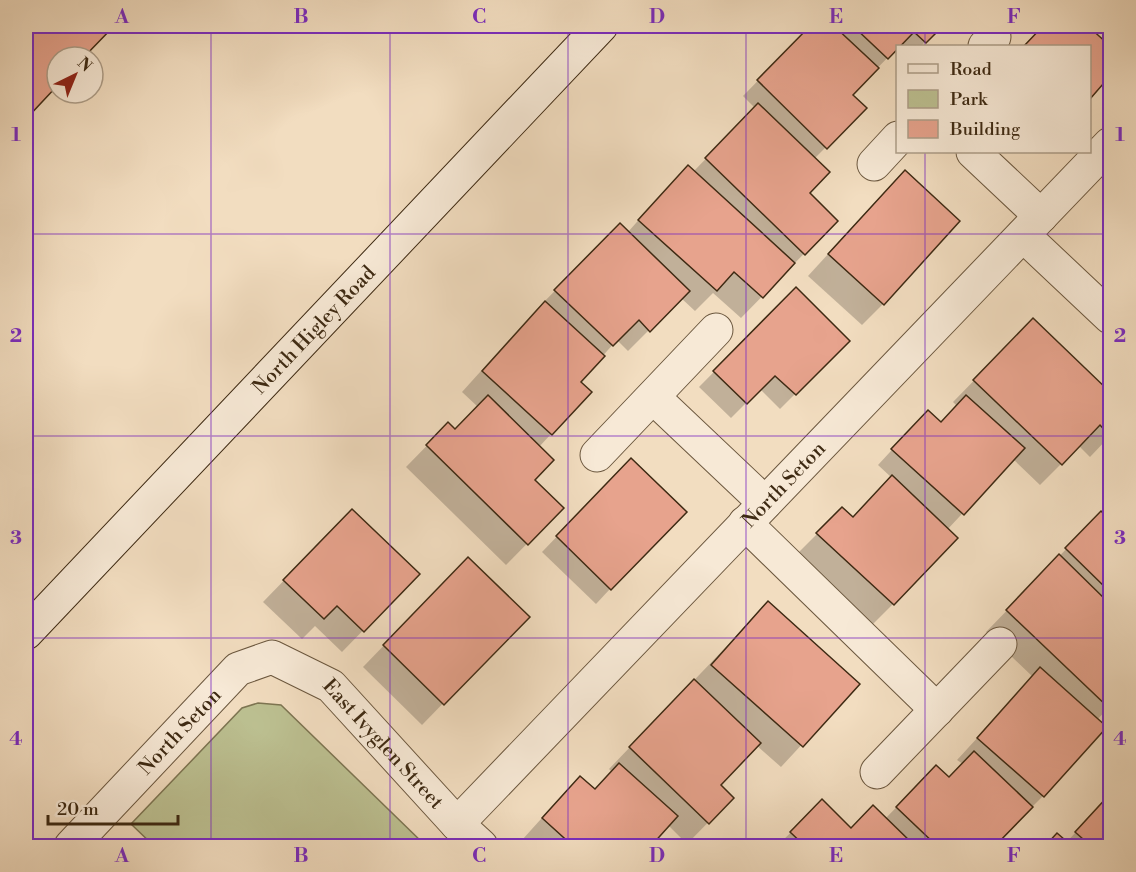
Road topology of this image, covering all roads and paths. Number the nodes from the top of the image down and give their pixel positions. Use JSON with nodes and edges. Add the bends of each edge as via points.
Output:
{"nodes":[{"id":1,"x":601,"y":26,"type":"edge"},
{"id":2,"x":896,"y":139,"type":"edge"},
{"id":3,"x":1110,"y":144,"type":"edge"},
{"id":4,"x":974,"y":153,"type":"edge"},
{"id":5,"x":874,"y":164,"type":"dead end"},
{"id":6,"x":1032,"y":226,"type":"junction"},
{"id":7,"x":1110,"y":317,"type":"edge"},
{"id":8,"x":716,"y":330,"type":"dead end"},
{"id":9,"x":653,"y":397,"type":"junction"},
{"id":10,"x":597,"y":455,"type":"dead end"},
{"id":11,"x":755,"y":513,"type":"junction"},
{"id":12,"x":26,"y":633,"type":"edge"},
{"id":13,"x":1000,"y":644,"type":"dead end"},
{"id":14,"x":272,"y":657,"type":"joint"},
{"id":15,"x":937,"y":710,"type":"junction"},
{"id":16,"x":877,"y":772,"type":"dead end"},
{"id":17,"x":457,"y":824,"type":"junction"},
{"id":18,"x":71,"y":846,"type":"edge"},
{"id":19,"x":481,"y":846,"type":"edge"}],
"edges":[{"from":1,"to":12,"type":"street","name":"North Higley Road"},
{"from":2,"to":5,"type":"street"},
{"from":3,"to":6,"type":"street","name":"North Seton"},
{"from":4,"to":6,"type":"street"},
{"from":6,"to":7,"type":"street"},
{"from":6,"to":11,"type":"street","name":"North Seton"},
{"from":8,"to":9,"type":"street"},
{"from":9,"to":10,"type":"street"},
{"from":9,"to":11,"type":"street"},
{"from":11,"to":15,"type":"street"},
{"from":11,"to":17,"type":"street","name":"North Seton"},
{"from":13,"to":15,"type":"street"},
{"from":14,"to":17,"type":"street","name":"East Ivyglen Street","via":[[331,686]]},
{"from":14,"to":18,"type":"street","name":"North Seton","via":[[238,669]]},
{"from":15,"to":16,"type":"street"},
{"from":17,"to":19,"type":"street","name":"East Ivyglen Street"}]}
